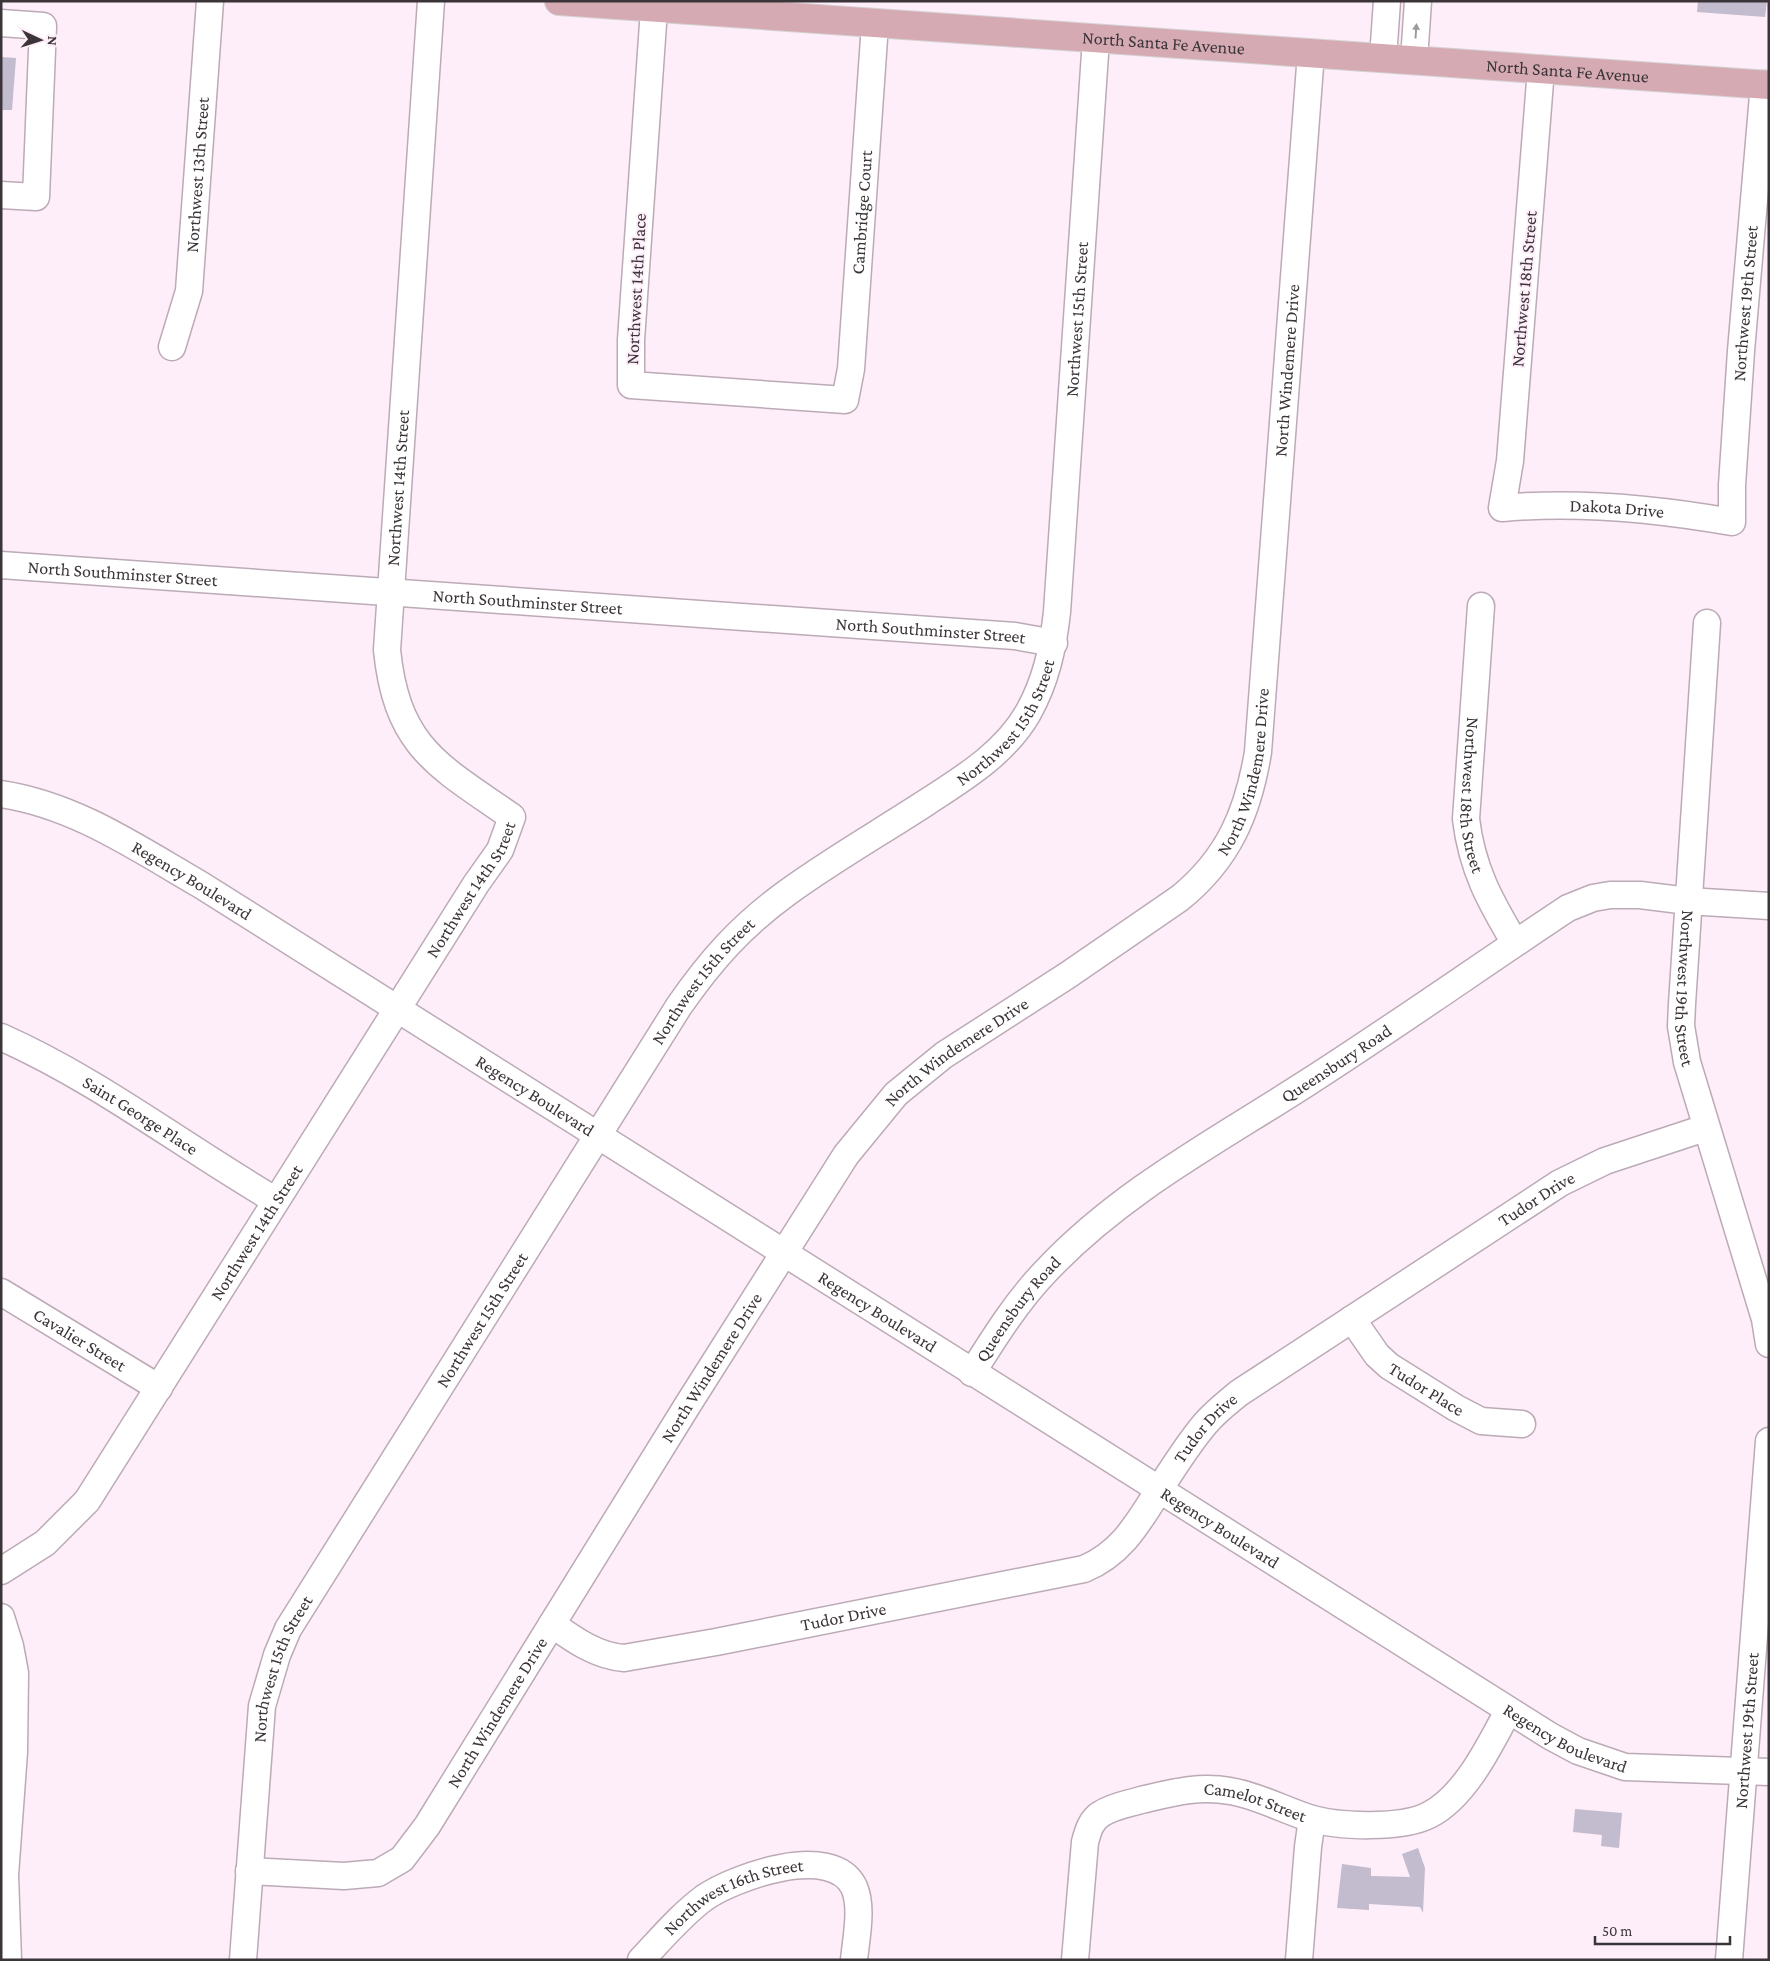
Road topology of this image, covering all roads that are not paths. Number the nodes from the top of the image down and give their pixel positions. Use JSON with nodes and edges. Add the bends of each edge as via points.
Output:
{"nodes":[{"id":1,"x":210,"y":1,"type":"edge"},
{"id":2,"x":431,"y":1,"type":"edge"},
{"id":3,"x":559,"y":1,"type":"edge"},
{"id":4,"x":1387,"y":1,"type":"edge"},
{"id":5,"x":1418,"y":1,"type":"edge"},
{"id":6,"x":654,"y":9,"type":"junction"},
{"id":7,"x":1,"y":23,"type":"edge"},
{"id":8,"x":875,"y":24,"type":"junction"},
{"id":9,"x":1096,"y":39,"type":"junction"},
{"id":10,"x":1311,"y":53,"type":"junction"},
{"id":11,"x":1383,"y":58,"type":"junction"},
{"id":12,"x":1414,"y":60,"type":"junction"},
{"id":13,"x":1541,"y":69,"type":"junction"},
{"id":14,"x":1766,"y":84,"type":"edge"},
{"id":15,"x":1,"y":195,"type":"edge"},
{"id":16,"x":172,"y":347,"type":"dead end"},
{"id":17,"x":845,"y":400,"type":"joint"},
{"id":18,"x":1502,"y":508,"type":"joint"},
{"id":19,"x":1732,"y":522,"type":"joint"},
{"id":20,"x":1,"y":565,"type":"edge"},
{"id":21,"x":392,"y":593,"type":"junction"},
{"id":22,"x":1481,"y":606,"type":"dead end"},
{"id":23,"x":1707,"y":622,"type":"dead end"},
{"id":24,"x":1054,"y":643,"type":"junction"},
{"id":25,"x":1,"y":794,"type":"edge"},
{"id":26,"x":1688,"y":901,"type":"junction"},
{"id":27,"x":1769,"y":906,"type":"edge"},
{"id":28,"x":1515,"y":943,"type":"junction"},
{"id":29,"x":397,"y":1009,"type":"junction"},
{"id":30,"x":1,"y":1037,"type":"edge"},
{"id":31,"x":1705,"y":1128,"type":"junction"},
{"id":32,"x":599,"y":1135,"type":"junction"},
{"id":33,"x":275,"y":1200,"type":"junction"},
{"id":34,"x":784,"y":1254,"type":"junction"},
{"id":35,"x":1,"y":1292,"type":"edge"},
{"id":36,"x":1352,"y":1319,"type":"junction"},
{"id":37,"x":1769,"y":1344,"type":"edge"},
{"id":38,"x":972,"y":1373,"type":"junction"},
{"id":39,"x":159,"y":1388,"type":"junction"},
{"id":40,"x":1522,"y":1424,"type":"dead end"},
{"id":41,"x":1769,"y":1441,"type":"edge"},
{"id":42,"x":1159,"y":1490,"type":"junction"},
{"id":43,"x":1764,"y":1549,"type":"edge"},
{"id":44,"x":1,"y":1571,"type":"edge"},
{"id":45,"x":2,"y":1622,"type":"edge"},
{"id":46,"x":552,"y":1624,"type":"junction"},
{"id":47,"x":1508,"y":1711,"type":"junction"},
{"id":48,"x":8,"y":1734,"type":"edge"},
{"id":49,"x":1756,"y":1771,"type":"edge"},
{"id":50,"x":1312,"y":1819,"type":"junction"},
{"id":51,"x":5,"y":1823,"type":"edge"},
{"id":52,"x":249,"y":1871,"type":"junction"},
{"id":53,"x":3,"y":1918,"type":"edge"},
{"id":54,"x":8,"y":1960,"type":"edge"},
{"id":55,"x":243,"y":1960,"type":"edge"},
{"id":56,"x":641,"y":1960,"type":"edge"},
{"id":57,"x":854,"y":1960,"type":"edge"},
{"id":58,"x":1075,"y":1960,"type":"edge"},
{"id":59,"x":1299,"y":1960,"type":"edge"},
{"id":60,"x":1729,"y":1960,"type":"edge"}],
"edges":[{"from":1,"to":16,"type":"street","name":"Northwest 13th Street","via":[[189,291]]},
{"from":2,"to":21,"type":"street","name":"Northwest 14th Street"},
{"from":3,"to":6,"type":"main road","name":"North Santa Fe Avenue"},
{"from":4,"to":11,"type":"street"},
{"from":12,"to":5,"type":"street","one_way":true},
{"from":6,"to":8,"type":"main road","name":"North Santa Fe Avenue"},
{"from":6,"to":17,"type":"street","name":"Northwest 14th Place","via":[[631,340],[631,385]]},
{"from":7,"to":15,"type":"street","via":[[43,26],[36,197]]},
{"from":8,"to":9,"type":"main road","name":"North Santa Fe Avenue"},
{"from":8,"to":17,"type":"street","name":"Cambridge Court","via":[[851,369]]},
{"from":9,"to":10,"type":"main road","name":"North Santa Fe Avenue"},
{"from":9,"to":24,"type":"street","name":"Northwest 15th Street"},
{"from":10,"to":11,"type":"main road","name":"North Santa Fe Avenue"},
{"from":10,"to":34,"type":"street","name":"North Windemere Drive","via":[[1258,752],[1248,803],[1236,829],[1196,885],[1068,975],[944,1055],[896,1094],[846,1156]]},
{"from":11,"to":12,"type":"main road","name":"North Santa Fe Avenue"},
{"from":12,"to":13,"type":"main road","name":"North Santa Fe Avenue"},
{"from":13,"to":14,"type":"main road","name":"North Santa Fe Avenue"},
{"from":13,"to":18,"type":"street","name":"Northwest 18th Street","via":[[1510,461]]},
{"from":14,"to":19,"type":"street","name":"Northwest 19th Street","via":[[1741,351]]},
{"from":18,"to":19,"type":"street","name":"Dakota Drive","via":[[1548,504],[1692,515]]},
{"from":20,"to":21,"type":"street","name":"North Southminster Street"},
{"from":21,"to":24,"type":"street","name":"North Southminster Street","via":[[1015,636]]},
{"from":21,"to":29,"type":"street","name":"Northwest 14th Street","via":[[388,657],[394,692],[404,721],[440,768],[512,817],[500,850]]},
{"from":22,"to":28,"type":"street","name":"Northwest 18th Street","via":[[1466,819],[1478,876]]},
{"from":23,"to":26,"type":"street","name":"Northwest 19th Street"},
{"from":24,"to":32,"type":"street","name":"Northwest 15th Street","via":[[1040,688],[1027,714],[994,754],[963,778],[788,892],[725,945],[679,1006]]},
{"from":25,"to":29,"type":"street","name":"Regency Boulevard","via":[[55,807],[113,834],[201,885]]},
{"from":26,"to":27,"type":"street","name":"Queensbury Road"},
{"from":26,"to":28,"type":"street","name":"Queensbury Road","via":[[1610,894],[1593,898],[1568,908]]},
{"from":26,"to":31,"type":"street","name":"Northwest 19th Street","via":[[1681,1026],[1686,1062]]},
{"from":28,"to":38,"type":"street","name":"Queensbury Road","via":[[1312,1080],[1150,1182],[1100,1219],[1044,1272]]},
{"from":29,"to":32,"type":"street","name":"Regency Boulevard"},
{"from":29,"to":33,"type":"street","name":"Northwest 14th Street"},
{"from":30,"to":33,"type":"street","name":"Saint George Place","via":[[95,1086],[215,1165]]},
{"from":31,"to":36,"type":"street","name":"Tudor Drive","via":[[1605,1161],[1560,1183]]},
{"from":31,"to":37,"type":"street","name":"Northwest 19th Street"},
{"from":32,"to":34,"type":"street","name":"Regency Boulevard"},
{"from":32,"to":52,"type":"street","name":"Northwest 15th Street","via":[[288,1629],[276,1655],[262,1706]]},
{"from":33,"to":39,"type":"street","name":"Northwest 14th Street"},
{"from":34,"to":38,"type":"street","name":"Regency Boulevard"},
{"from":34,"to":46,"type":"street","name":"North Windemere Drive"},
{"from":35,"to":39,"type":"street","name":"Cavalier Street"},
{"from":36,"to":40,"type":"street","name":"Tudor Place","via":[[1377,1355],[1389,1366],[1439,1397],[1481,1421]]},
{"from":36,"to":42,"type":"street","name":"Tudor Drive","via":[[1292,1356],[1222,1407],[1205,1423]]},
{"from":38,"to":42,"type":"street","name":"Regency Boulevard"},
{"from":39,"to":44,"type":"street","name":"Northwest 14th Street","via":[[87,1501],[45,1542]]},
{"from":41,"to":43,"type":"street","name":"Northwest 19th Street"},
{"from":42,"to":46,"type":"street","name":"Tudor Drive","via":[[1126,1540],[1099,1562],[1084,1568],[624,1658],[596,1651]]},
{"from":42,"to":47,"type":"street","name":"Regency Boulevard"},
{"from":43,"to":49,"type":"street","name":"Northwest 19th Street"},
{"from":45,"to":48,"type":"street","via":[[15,1673]]},
{"from":46,"to":52,"type":"street","name":"North Windemere Drive","via":[[427,1826],[391,1868],[366,1876]]},
{"from":47,"to":49,"type":"street","name":"Regency Boulevard","via":[[1578,1751],[1625,1767]]},
{"from":47,"to":50,"type":"street","name":"Camelot Street","via":[[1463,1785],[1446,1804],[1428,1816],[1396,1824]]},
{"from":48,"to":51,"type":"street"},
{"from":49,"to":60,"type":"street","name":"Northwest 19th Street"},
{"from":50,"to":58,"type":"street","name":"Camelot Street","via":[[1233,1791],[1203,1788],[1185,1789],[1102,1813],[1091,1825],[1085,1842]]},
{"from":50,"to":59,"type":"street"},
{"from":51,"to":53,"type":"street"},
{"from":52,"to":55,"type":"street","name":"Northwest 15th Street"},
{"from":53,"to":54,"type":"street"},
{"from":56,"to":57,"type":"street","name":"Northwest 16th Street","via":[[684,1914],[723,1886],[764,1873],[807,1865],[840,1872],[854,1887],[858,1910]]}]}
